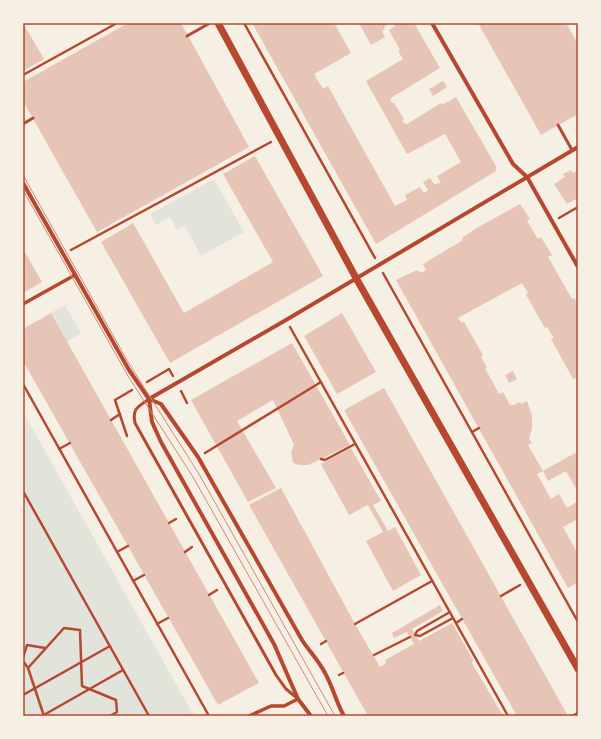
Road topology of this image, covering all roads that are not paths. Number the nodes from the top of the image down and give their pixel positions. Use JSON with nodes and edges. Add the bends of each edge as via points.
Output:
{"nodes":[{"id":1,"x":210,"y":23,"type":"edge"},
{"id":2,"x":218,"y":23,"type":"edge"},
{"id":3,"x":432,"y":23,"type":"edge"},
{"id":4,"x":188,"y":36,"type":"dead end"},
{"id":5,"x":33,"y":118,"type":"dead end"},
{"id":6,"x":23,"y":124,"type":"edge"},
{"id":7,"x":558,"y":125,"type":"dead end"},
{"id":8,"x":578,"y":147,"type":"edge"},
{"id":9,"x":572,"y":150,"type":"junction"},
{"id":10,"x":527,"y":177,"type":"junction"},
{"id":11,"x":23,"y":182,"type":"edge"},
{"id":12,"x":578,"y":266,"type":"edge"},
{"id":13,"x":75,"y":275,"type":"junction"},
{"id":14,"x":356,"y":278,"type":"junction"},
{"id":15,"x":23,"y":304,"type":"edge"},
{"id":16,"x":149,"y":399,"type":"junction"},
{"id":17,"x":578,"y":669,"type":"edge"},
{"id":18,"x":298,"y":699,"type":"junction"},
{"id":19,"x":249,"y":716,"type":"edge"},
{"id":20,"x":311,"y":716,"type":"edge"},
{"id":21,"x":344,"y":716,"type":"edge"}],
"edges":[{"from":1,"to":4,"type":"lane"},
{"from":2,"to":14,"type":"street"},
{"from":3,"to":10,"type":"street","via":[[513,164]]},
{"from":5,"to":6,"type":"lane"},
{"from":7,"to":9,"type":"lane"},
{"from":8,"to":9,"type":"street"},
{"from":9,"to":10,"type":"street"},
{"from":10,"to":12,"type":"street"},
{"from":10,"to":14,"type":"street"},
{"from":11,"to":13,"type":"street"},
{"from":13,"to":15,"type":"street"},
{"from":13,"to":16,"type":"street","via":[[129,370]]},
{"from":14,"to":16,"type":"street"},
{"from":14,"to":17,"type":"street"},
{"from":16,"to":18,"type":"street","via":[[152,422],[161,442],[274,644]]},
{"from":16,"to":18,"type":"lane","via":[[134,412],[134,423],[276,675],[286,689]]},
{"from":16,"to":21,"type":"street","via":[[161,404],[198,457],[308,651],[325,672]]},
{"from":18,"to":19,"type":"street","via":[[284,706],[271,706]]},
{"from":18,"to":20,"type":"street"}]}
